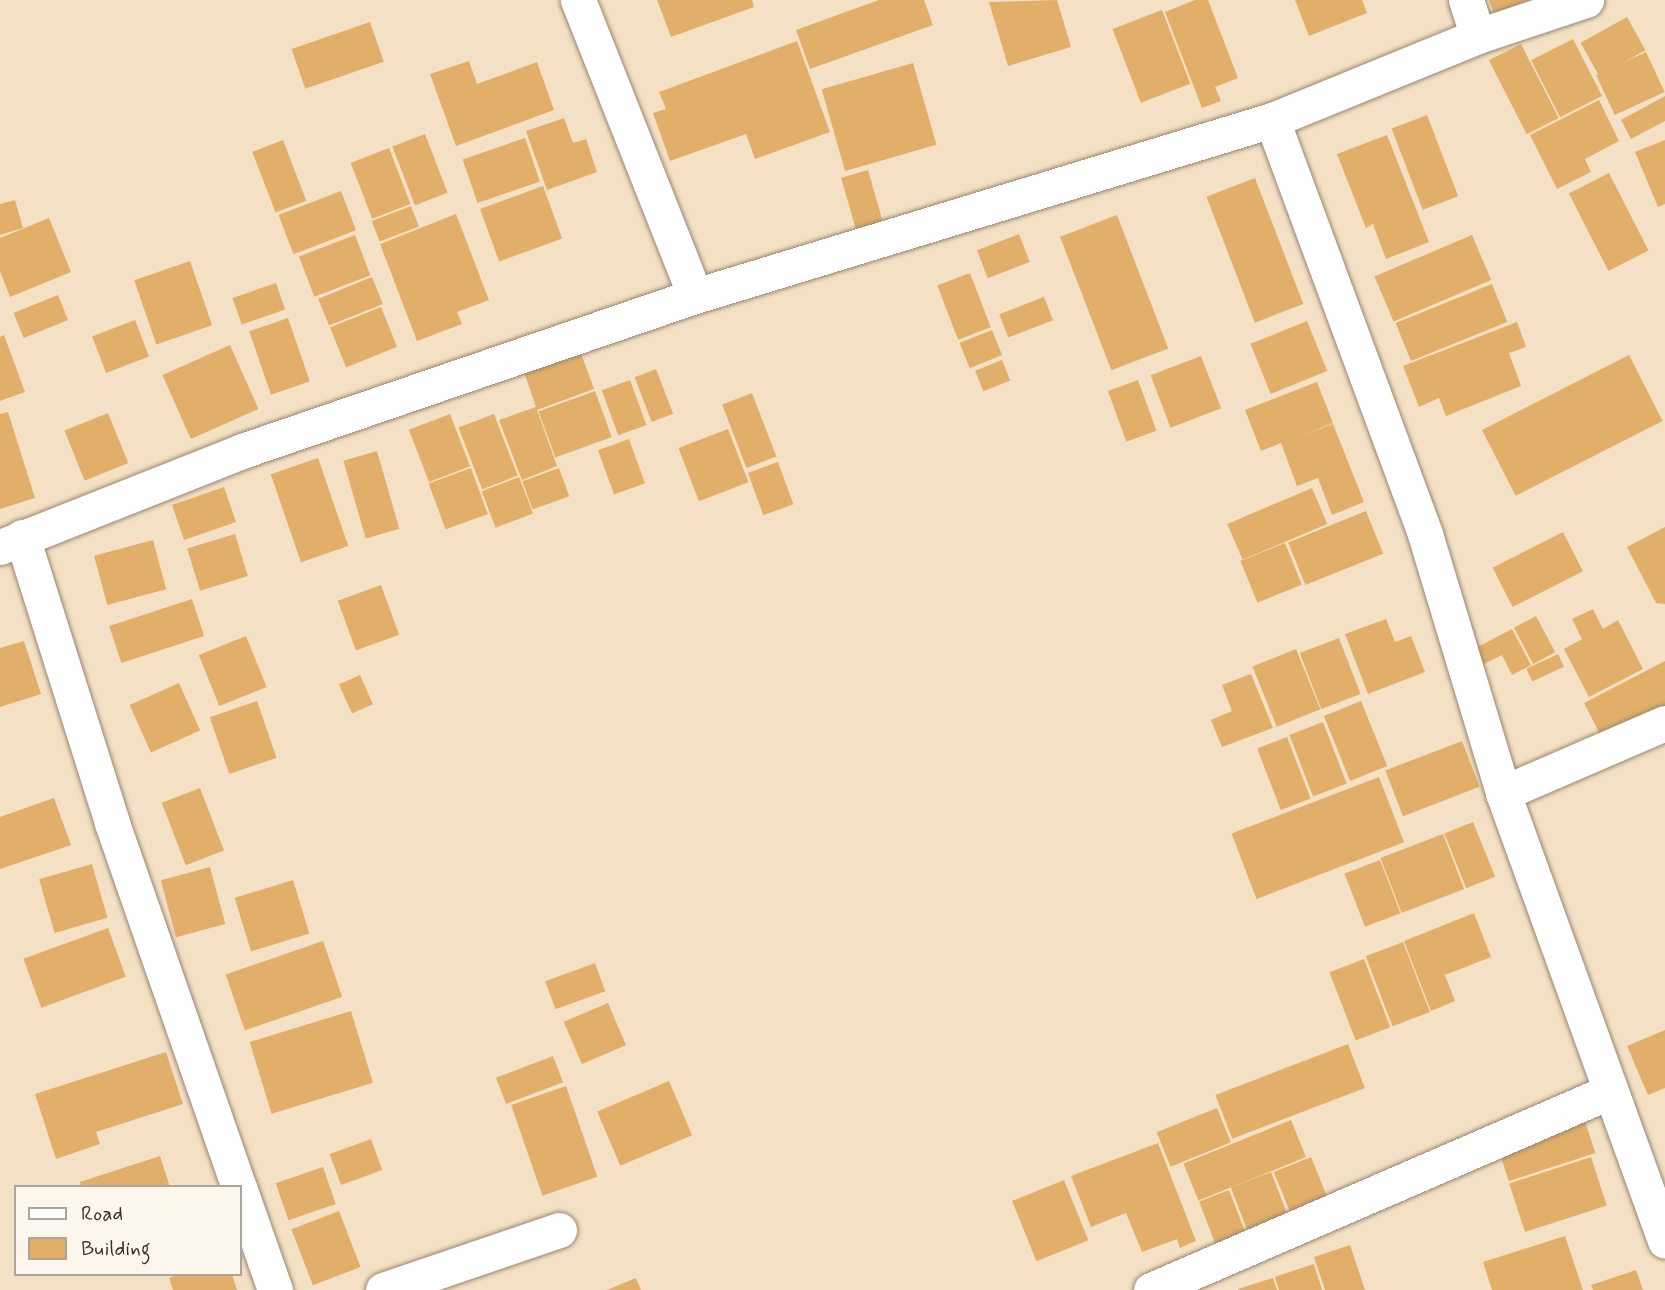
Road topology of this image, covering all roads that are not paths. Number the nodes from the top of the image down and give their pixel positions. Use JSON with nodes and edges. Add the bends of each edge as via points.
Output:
{"nodes":[{"id":1,"x":579,"y":0,"type":"edge"},
{"id":2,"x":1466,"y":0,"type":"edge"},
{"id":3,"x":1586,"y":0,"type":"edge"},
{"id":4,"x":1478,"y":36,"type":"junction"},
{"id":5,"x":1272,"y":120,"type":"junction"},
{"id":6,"x":695,"y":296,"type":"junction"},
{"id":7,"x":11,"y":542,"type":"edge"},
{"id":8,"x":1665,"y":723,"type":"edge"},
{"id":9,"x":1503,"y":793,"type":"junction"},
{"id":10,"x":1607,"y":1093,"type":"junction"},
{"id":11,"x":238,"y":1185,"type":"edge"},
{"id":12,"x":242,"y":1196,"type":"edge"},
{"id":13,"x":559,"y":1230,"type":"dead end"},
{"id":14,"x":1665,"y":1241,"type":"edge"},
{"id":15,"x":275,"y":1290,"type":"edge"},
{"id":16,"x":383,"y":1290,"type":"edge"},
{"id":17,"x":1151,"y":1290,"type":"edge"}],
"edges":[{"from":1,"to":6,"type":"street"},
{"from":2,"to":4,"type":"street"},
{"from":3,"to":4,"type":"street"},
{"from":4,"to":5,"type":"street"},
{"from":5,"to":6,"type":"street"},
{"from":5,"to":9,"type":"street","via":[[1425,534]]},
{"from":6,"to":7,"type":"street","via":[[242,451]]},
{"from":7,"to":11,"type":"street"},
{"from":8,"to":9,"type":"street"},
{"from":9,"to":10,"type":"street"},
{"from":10,"to":14,"type":"street"},
{"from":10,"to":17,"type":"street"},
{"from":12,"to":15,"type":"street"},
{"from":13,"to":16,"type":"street"}]}
